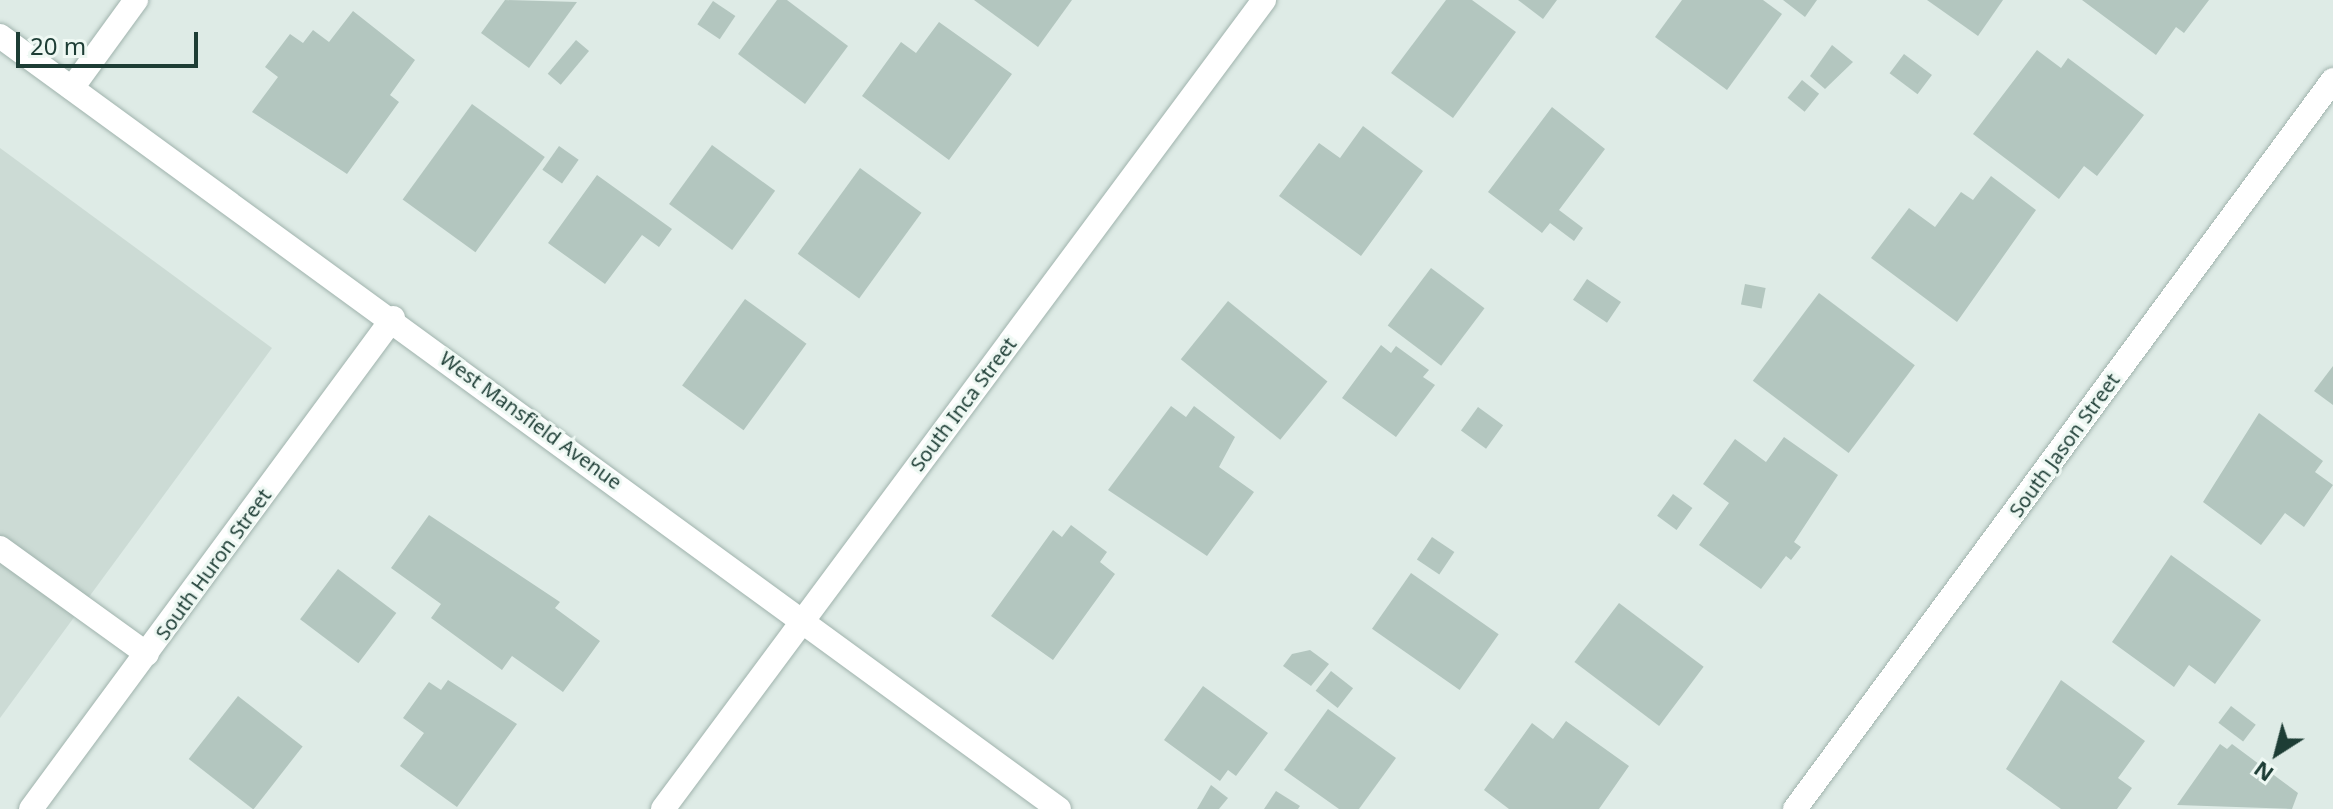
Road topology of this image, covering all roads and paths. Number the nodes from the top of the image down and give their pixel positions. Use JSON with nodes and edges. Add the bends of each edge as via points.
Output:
{"nodes":[{"id":1,"x":136,"y":0,"type":"edge"},
{"id":2,"x":1264,"y":0,"type":"edge"},
{"id":3,"x":0,"y":36,"type":"edge"},
{"id":4,"x":2333,"y":80,"type":"edge"},
{"id":5,"x":72,"y":88,"type":"junction"},
{"id":6,"x":393,"y":318,"type":"junction"},
{"id":7,"x":0,"y":548,"type":"edge"},
{"id":8,"x":803,"y":620,"type":"junction"},
{"id":9,"x":147,"y":654,"type":"junction"},
{"id":10,"x":31,"y":809,"type":"edge"},
{"id":11,"x":663,"y":809,"type":"edge"},
{"id":12,"x":1059,"y":809,"type":"edge"},
{"id":13,"x":1795,"y":809,"type":"edge"}],
"edges":[{"from":1,"to":5,"type":"street"},
{"from":2,"to":8,"type":"street","name":"South Inca Street"},
{"from":3,"to":5,"type":"street","name":"West Mansfield Avenue"},
{"from":4,"to":13,"type":"street","name":"South Jason Street"},
{"from":5,"to":6,"type":"street","name":"West Mansfield Avenue"},
{"from":6,"to":8,"type":"street","name":"West Mansfield Avenue"},
{"from":6,"to":9,"type":"street","name":"South Huron Street"},
{"from":7,"to":9,"type":"street"},
{"from":8,"to":11,"type":"street","name":"South Inca Street"},
{"from":8,"to":12,"type":"street","name":"West Mansfield Avenue"},
{"from":9,"to":10,"type":"street","name":"South Huron Street"}]}
